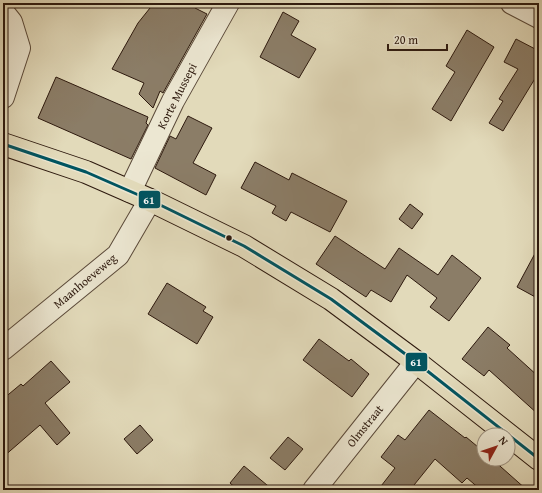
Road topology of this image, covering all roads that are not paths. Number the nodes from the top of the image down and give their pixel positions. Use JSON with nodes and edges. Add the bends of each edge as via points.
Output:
{"nodes":[{"id":1,"x":228,"y":3,"type":"edge"},
{"id":2,"x":512,"y":3,"type":"edge"},
{"id":3,"x":3,"y":12,"type":"edge"},
{"id":4,"x":539,"y":17,"type":"edge"},
{"id":5,"x":3,"y":97,"type":"edge"},
{"id":6,"x":3,"y":144,"type":"edge"},
{"id":7,"x":130,"y":191,"type":"junction"},
{"id":8,"x":150,"y":200,"type":"junction"},
{"id":9,"x":3,"y":349,"type":"edge"},
{"id":10,"x":416,"y":362,"type":"junction"},
{"id":11,"x":539,"y":459,"type":"edge"},
{"id":12,"x":314,"y":490,"type":"edge"}],
"edges":[{"from":1,"to":7,"type":"street","name":"Korte Mussepi","via":[[174,101]]},
{"from":2,"to":4,"type":"street"},
{"from":3,"to":5,"type":"street","via":[[11,22],[19,48]]},
{"from":6,"to":7,"type":"main road","via":[[86,172]]},
{"from":7,"to":8,"type":"main road"},
{"from":8,"to":9,"type":"street","name":"Maanhoeveweg","via":[[118,255]]},
{"from":8,"to":10,"type":"main road","via":[[244,246],[331,300]]},
{"from":10,"to":11,"type":"main road"},
{"from":10,"to":12,"type":"street","name":"Olmstraat"}]}
